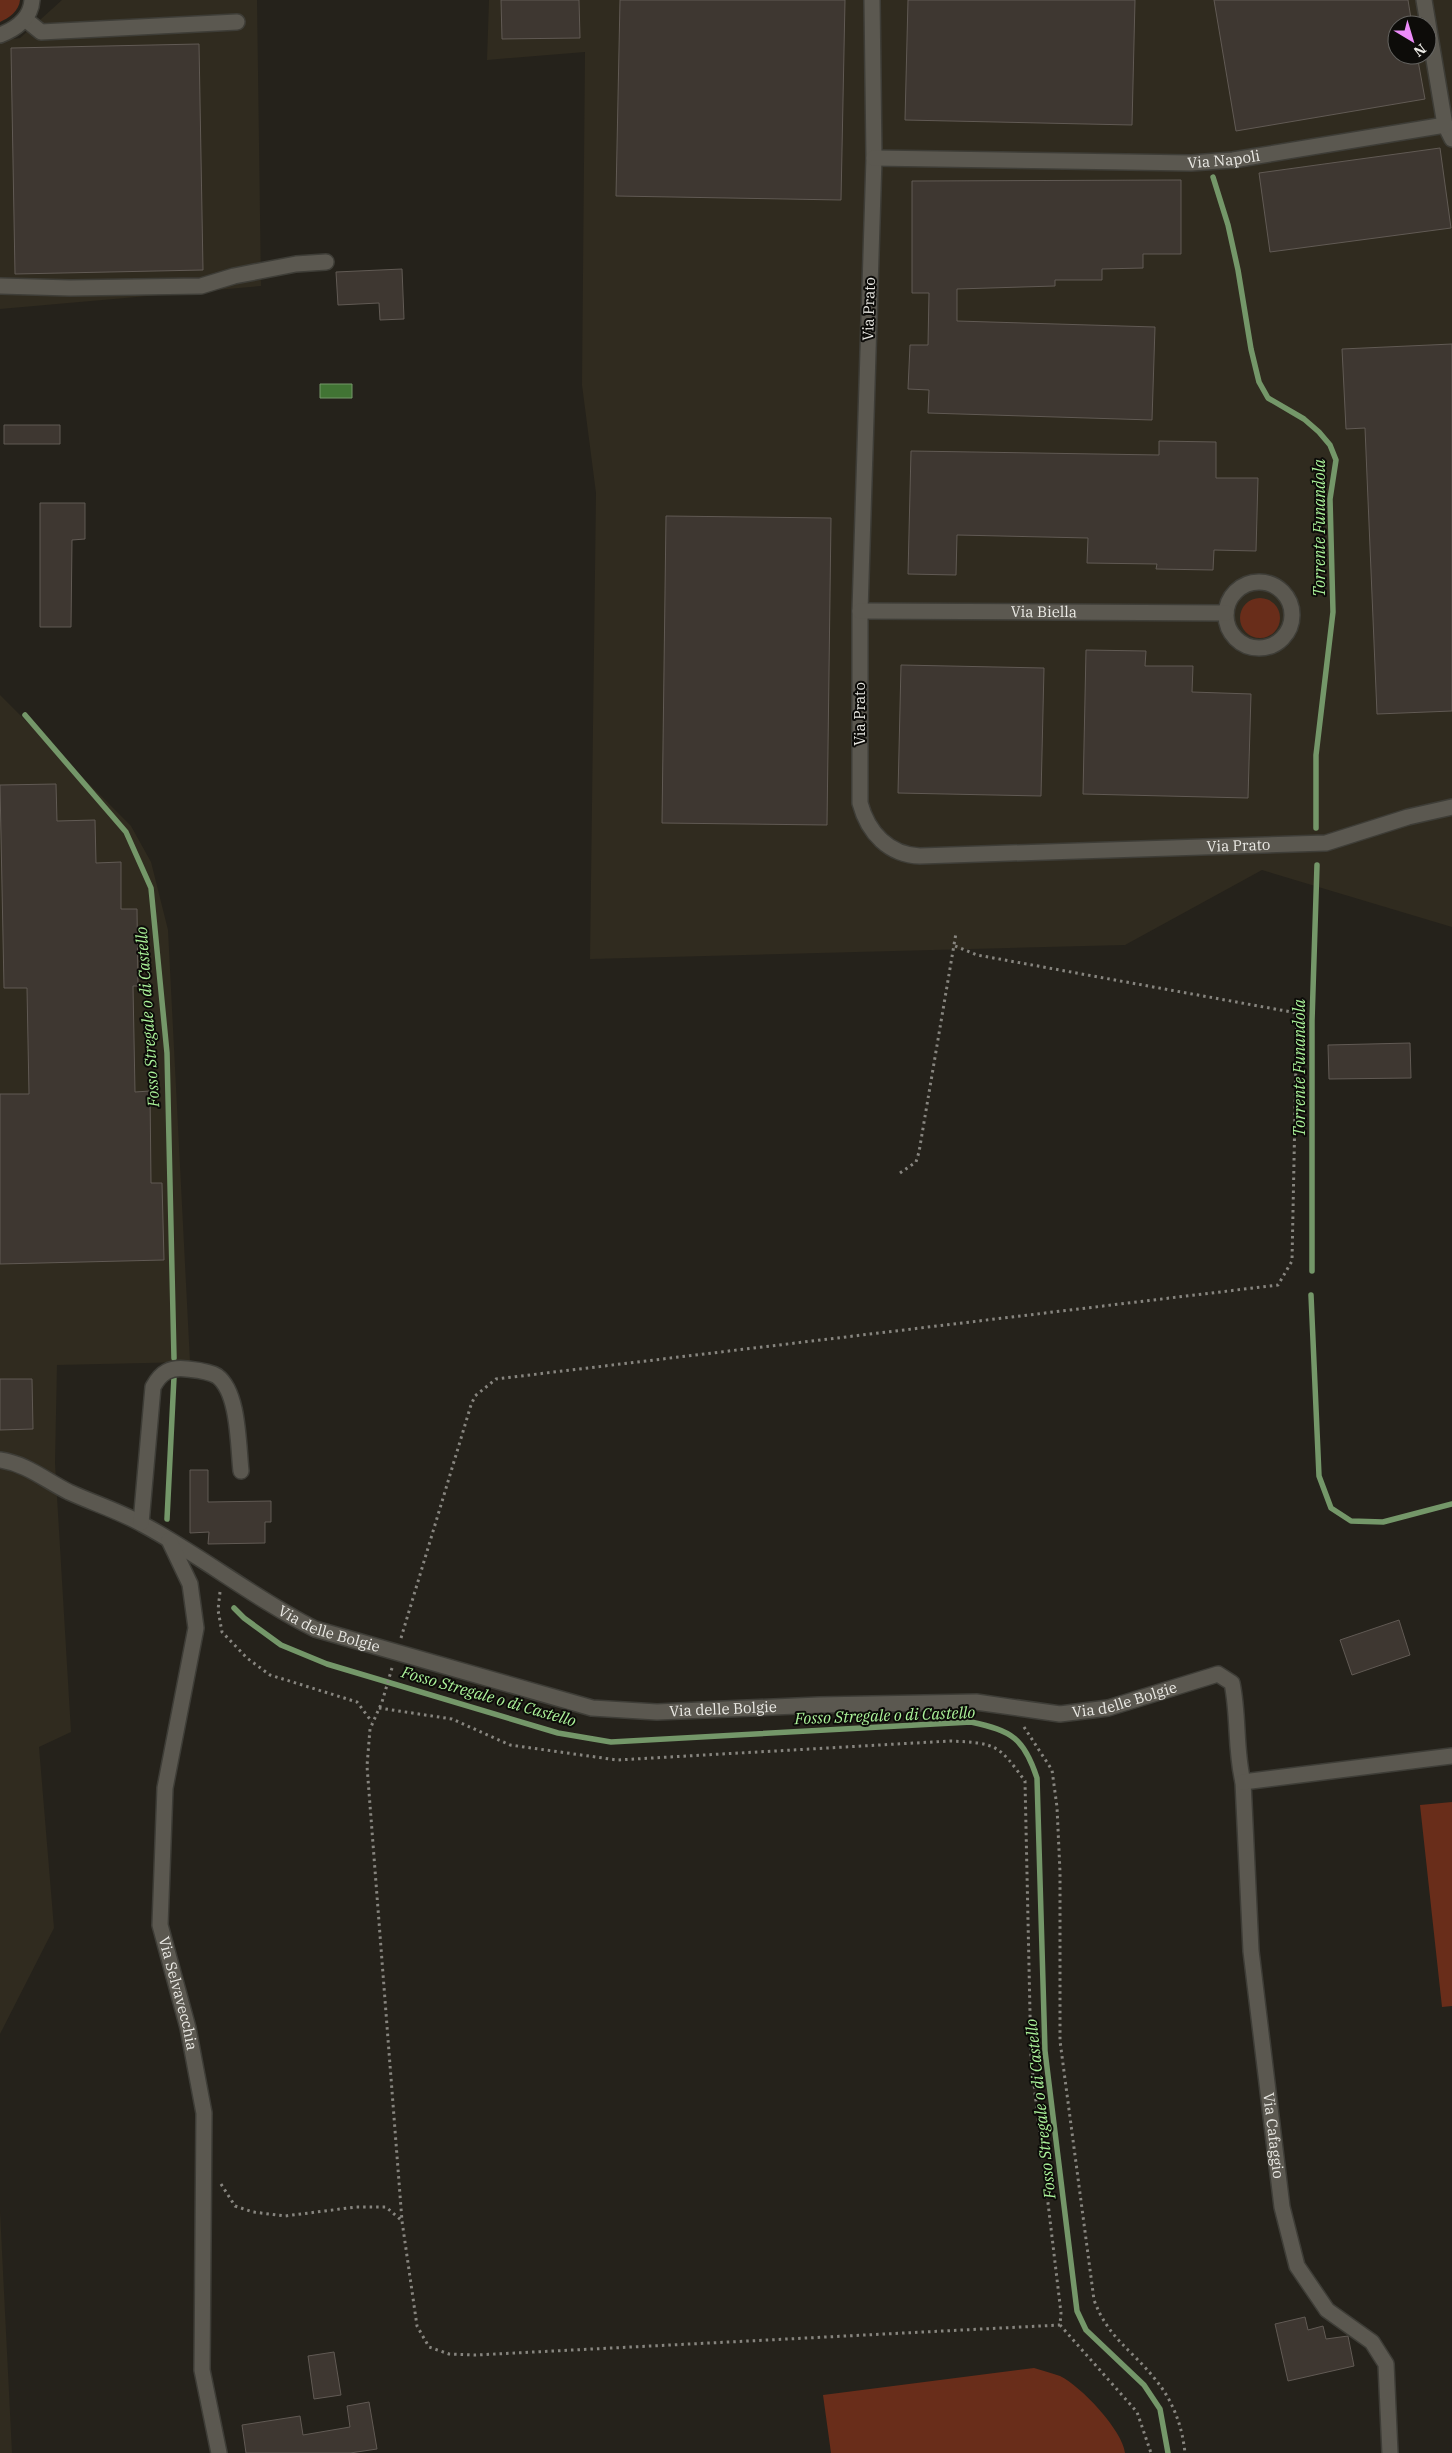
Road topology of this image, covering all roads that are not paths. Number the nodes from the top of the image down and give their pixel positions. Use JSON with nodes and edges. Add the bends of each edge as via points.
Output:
{"nodes":[{"id":1,"x":32,"y":0,"type":"edge"},
{"id":2,"x":872,"y":0,"type":"edge"},
{"id":3,"x":1424,"y":0,"type":"edge"},
{"id":4,"x":25,"y":19,"type":"junction"},
{"id":5,"x":237,"y":22,"type":"dead end"},
{"id":6,"x":0,"y":35,"type":"edge"},
{"id":7,"x":1445,"y":125,"type":"junction"},
{"id":8,"x":1452,"y":139,"type":"edge"},
{"id":9,"x":874,"y":158,"type":"junction"},
{"id":10,"x":326,"y":262,"type":"dead end"},
{"id":11,"x":0,"y":286,"type":"edge"},
{"id":12,"x":860,"y":611,"type":"junction"},
{"id":13,"x":1226,"y":613,"type":"junction"},
{"id":14,"x":1452,"y":808,"type":"edge"},
{"id":15,"x":0,"y":1460,"type":"edge"},
{"id":16,"x":241,"y":1471,"type":"dead end"},
{"id":17,"x":141,"y":1523,"type":"junction"},
{"id":18,"x":169,"y":1540,"type":"junction"},
{"id":19,"x":1452,"y":1756,"type":"edge"},
{"id":20,"x":1243,"y":1782,"type":"junction"},
{"id":21,"x":219,"y":2453,"type":"edge"},
{"id":22,"x":1390,"y":2453,"type":"edge"}],
"edges":[{"from":1,"to":4,"type":"street"},
{"from":2,"to":9,"type":"street","name":"Via Prato"},
{"from":3,"to":7,"type":"street"},
{"from":4,"to":5,"type":"street","via":[[41,32]]},
{"from":4,"to":6,"type":"street"},
{"from":7,"to":8,"type":"street"},
{"from":7,"to":9,"type":"street","name":"Via Napoli","via":[[1233,160],[1191,163]]},
{"from":9,"to":12,"type":"street","name":"Via Prato"},
{"from":10,"to":11,"type":"street","via":[[296,264],[201,286]]},
{"from":12,"to":13,"type":"street","name":"Via Biella"},
{"from":12,"to":14,"type":"street","name":"Via Prato","via":[[860,803],[863,816],[872,830],[896,852],[920,856],[1326,843],[1408,817]]},
{"from":13,"to":13,"type":"street","via":[[1227,624],[1240,643],[1262,648],[1283,638],[1292,617],[1291,606],[1278,588],[1256,582],[1236,592]]},
{"from":15,"to":17,"type":"street","name":"Via delle Bolgie","via":[[26,1466],[66,1490]]},
{"from":16,"to":17,"type":"street","via":[[233,1404],[222,1382],[210,1373],[168,1370],[153,1387]]},
{"from":17,"to":18,"type":"street","name":"Via delle Bolgie"},
{"from":18,"to":20,"type":"street","name":"Via delle Bolgie","via":[[315,1629],[396,1658],[592,1708],[657,1712],[976,1702],[1060,1714],[1108,1708],[1218,1674],[1232,1684]]},
{"from":18,"to":21,"type":"street","name":"Via Selvavecchia","via":[[190,1584],[196,1628],[165,1788],[160,1925],[188,2028],[204,2113],[202,2370]]},
{"from":19,"to":20,"type":"street"},
{"from":20,"to":22,"type":"street","name":"Via Cafaggio","via":[[1251,1951],[1282,2207],[1297,2266],[1326,2310],[1372,2342],[1386,2364]]}]}
